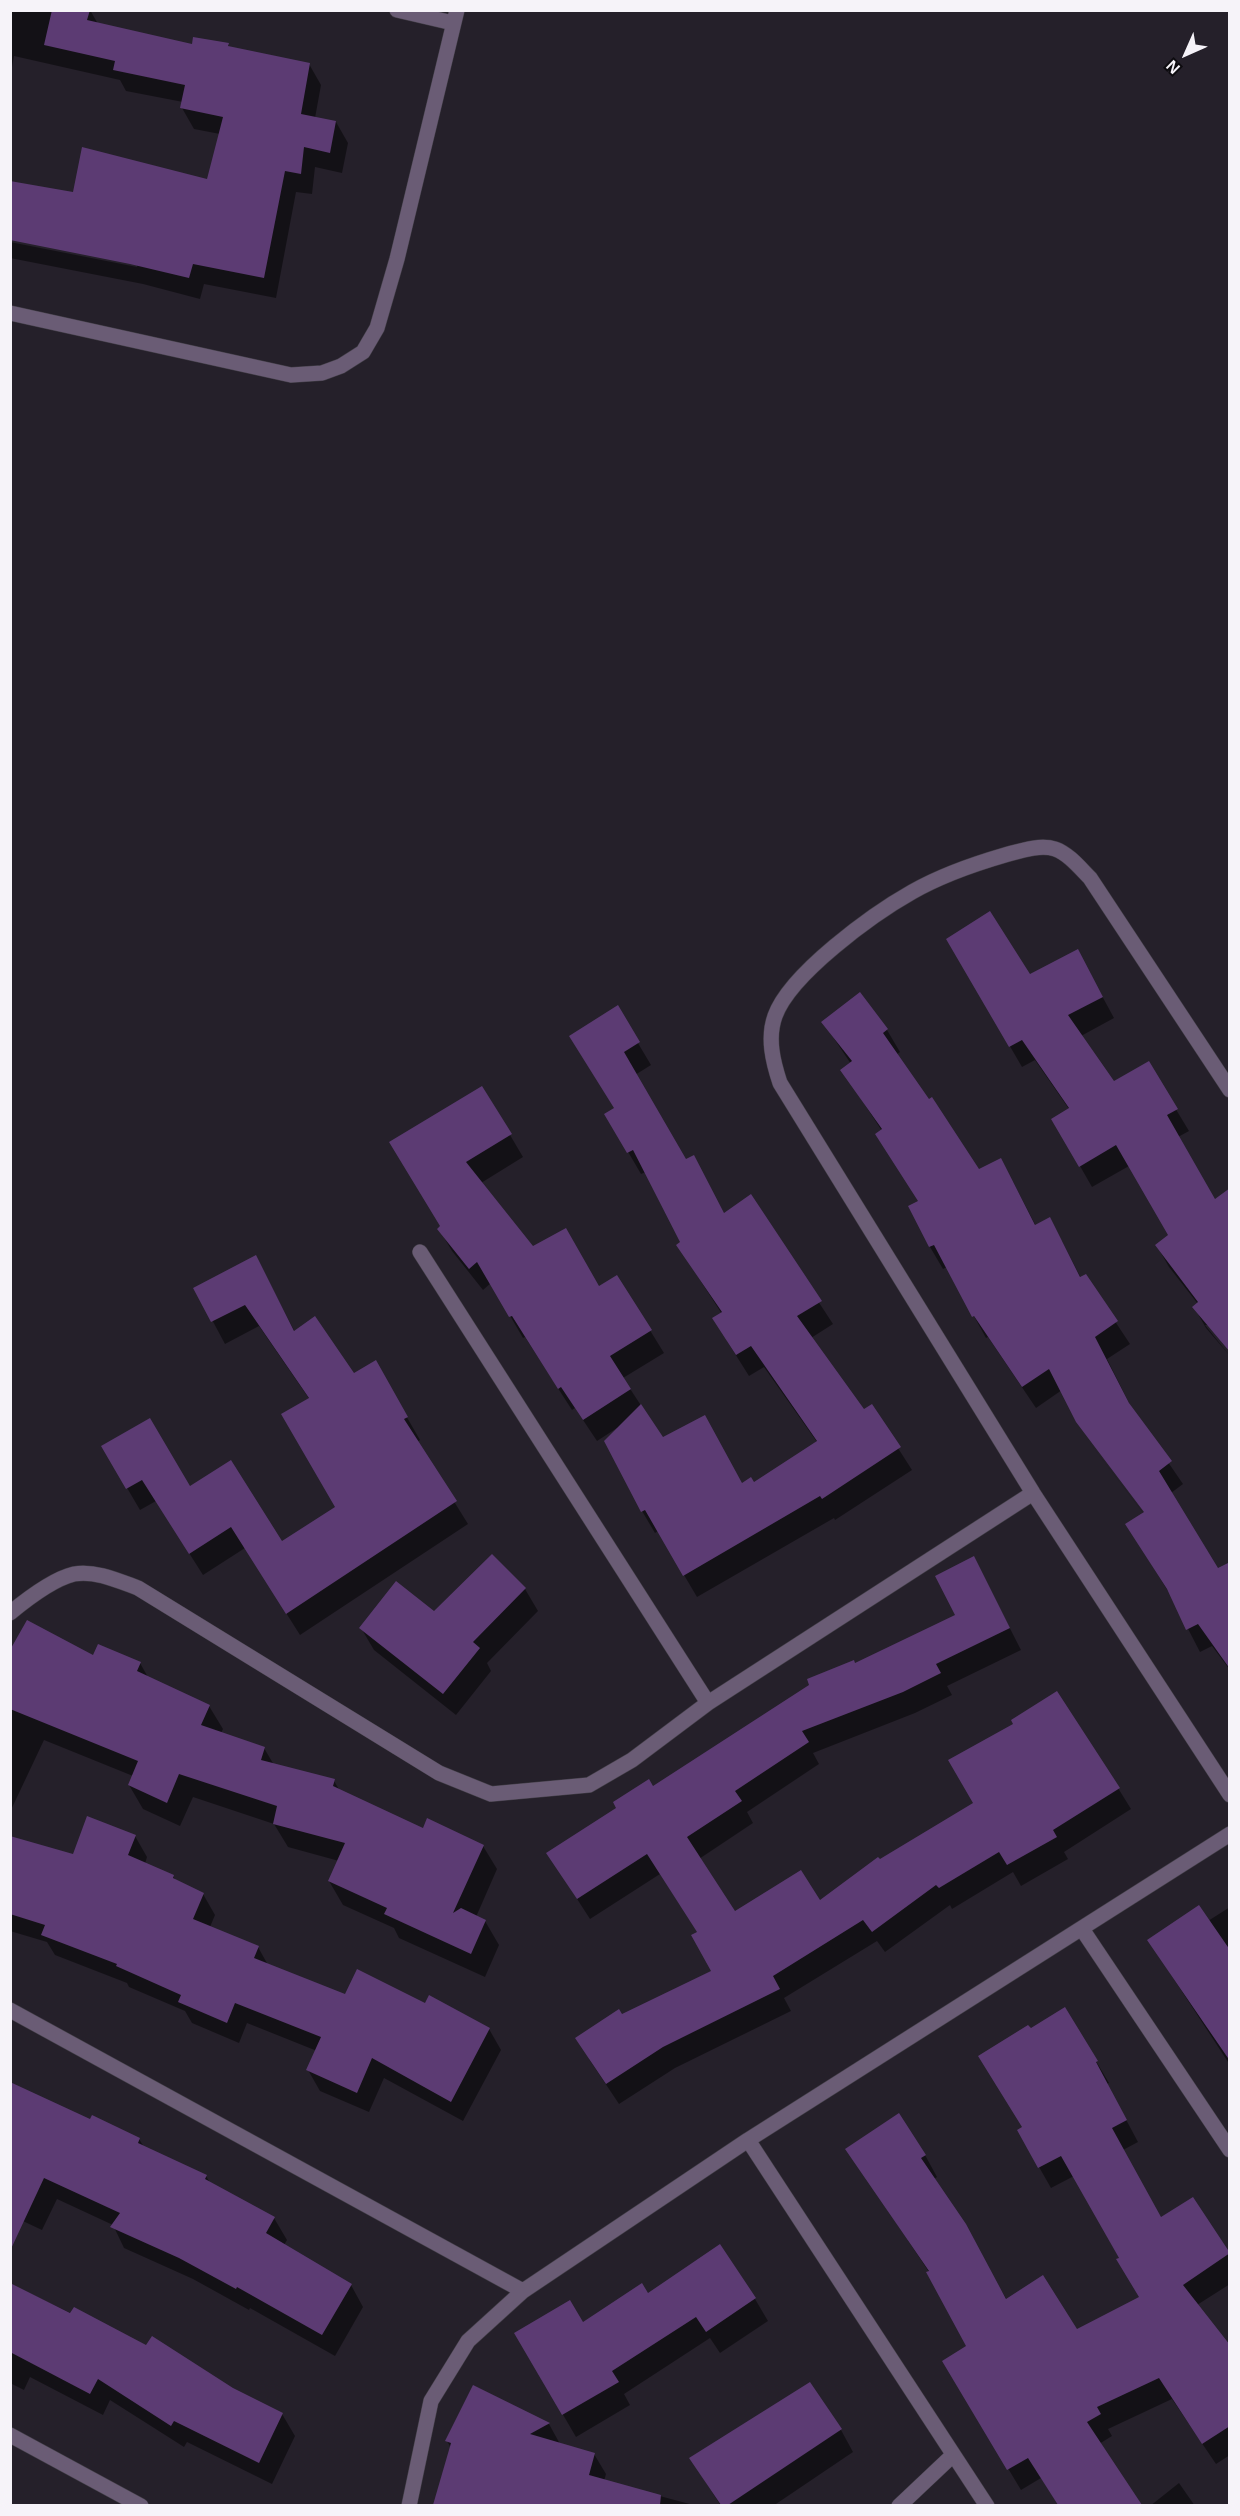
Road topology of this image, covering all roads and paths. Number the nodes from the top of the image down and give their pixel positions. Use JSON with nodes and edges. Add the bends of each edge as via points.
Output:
{"nodes":[{"id":1,"x":398,"y":10,"type":"edge"},
{"id":2,"x":455,"y":17,"type":"edge"},
{"id":3,"x":10,"y":313,"type":"edge"},
{"id":4,"x":1230,"y":1090,"type":"edge"},
{"id":5,"x":420,"y":1252,"type":"dead end"},
{"id":6,"x":1033,"y":1493,"type":"junction"},
{"id":7,"x":10,"y":1613,"type":"edge"},
{"id":8,"x":708,"y":1703,"type":"junction"},
{"id":9,"x":1230,"y":1795,"type":"edge"},
{"id":10,"x":1230,"y":1834,"type":"edge"},
{"id":11,"x":1082,"y":1929,"type":"junction"},
{"id":12,"x":10,"y":2010,"type":"edge"},
{"id":13,"x":748,"y":2140,"type":"junction"},
{"id":14,"x":1230,"y":2150,"type":"edge"},
{"id":15,"x":523,"y":2291,"type":"junction"},
{"id":16,"x":10,"y":2435,"type":"edge"},
{"id":17,"x":953,"y":2455,"type":"junction"},
{"id":18,"x":141,"y":2505,"type":"edge"},
{"id":19,"x":409,"y":2505,"type":"edge"},
{"id":20,"x":899,"y":2505,"type":"edge"},
{"id":21,"x":987,"y":2505,"type":"edge"}],
"edges":[{"from":1,"to":2,"type":"street"},
{"from":2,"to":3,"type":"street","via":[[394,271],[378,328],[363,352],[322,373],[291,375]]},
{"from":4,"to":6,"type":"street","via":[[1090,878],[1074,861],[1054,849],[1030,849],[992,859],[912,891],[824,956],[784,999],[774,1017],[771,1058],[780,1083]]},
{"from":5,"to":8,"type":"street"},
{"from":6,"to":8,"type":"street"},
{"from":6,"to":9,"type":"street"},
{"from":7,"to":8,"type":"street","via":[[32,1594],[75,1574],[107,1577],[138,1588],[439,1773],[491,1794],[589,1785],[632,1760]]},
{"from":10,"to":11,"type":"street"},
{"from":11,"to":13,"type":"street"},
{"from":11,"to":14,"type":"street"},
{"from":12,"to":15,"type":"street"},
{"from":13,"to":15,"type":"street"},
{"from":13,"to":17,"type":"street"},
{"from":15,"to":19,"type":"street","via":[[468,2341],[432,2401]]},
{"from":16,"to":18,"type":"street"},
{"from":17,"to":20,"type":"street"},
{"from":17,"to":21,"type":"street"}]}
